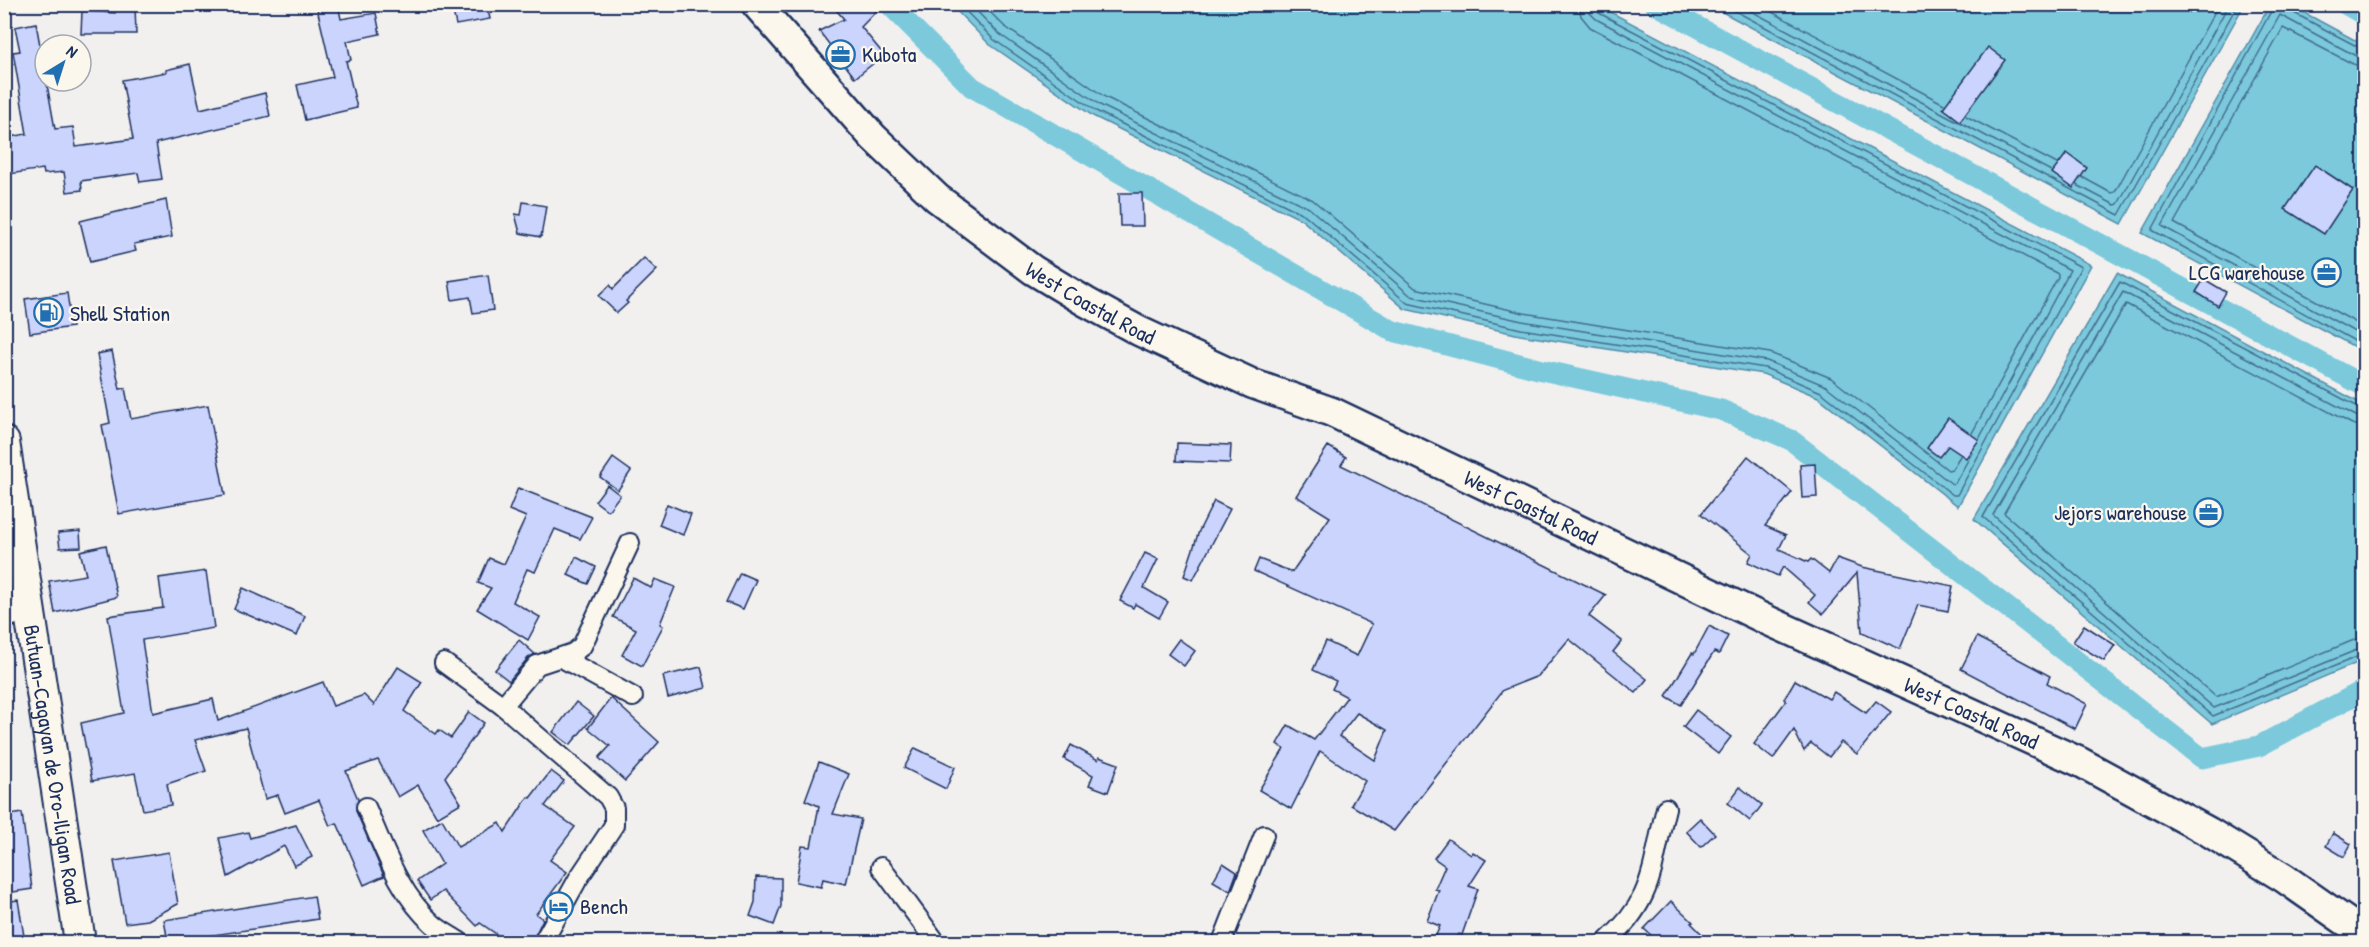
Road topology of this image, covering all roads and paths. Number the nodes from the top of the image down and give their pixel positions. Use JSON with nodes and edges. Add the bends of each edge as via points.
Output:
{"nodes":[{"id":1,"x":756,"y":4,"type":"edge"},
{"id":2,"x":4,"y":442,"type":"edge"},
{"id":3,"x":630,"y":543,"type":"dead end"},
{"id":4,"x":17,"y":612,"type":"edge"},
{"id":5,"x":562,"y":658,"type":"junction"},
{"id":6,"x":444,"y":663,"type":"dead end"},
{"id":7,"x":633,"y":697,"type":"dead end"},
{"id":8,"x":503,"y":706,"type":"junction"},
{"id":9,"x":366,"y":807,"type":"dead end"},
{"id":10,"x":1666,"y":808,"type":"dead end"},
{"id":11,"x":1264,"y":836,"type":"dead end"},
{"id":12,"x":881,"y":867,"type":"dead end"},
{"id":13,"x":2364,"y":934,"type":"edge"},
{"id":14,"x":80,"y":942,"type":"edge"},
{"id":15,"x":460,"y":942,"type":"edge"},
{"id":16,"x":543,"y":942,"type":"edge"},
{"id":17,"x":936,"y":942,"type":"edge"},
{"id":18,"x":1222,"y":942,"type":"edge"},
{"id":19,"x":1606,"y":942,"type":"edge"}],
"edges":[{"from":1,"to":13,"type":"main road","name":"West Coastal Road","via":[[873,137],[937,198],[1033,270],[1086,302],[1253,384],[1332,412],[1769,621],[2080,762],[2209,832]]},
{"from":2,"to":4,"type":"highway","name":"Butuan-Cagayan de Oro-Iligan Road"},
{"from":3,"to":5,"type":"street","via":[[582,646]]},
{"from":4,"to":14,"type":"highway","name":"Butuan-Cagayan de Oro-Iligan Road"},
{"from":5,"to":7,"type":"street"},
{"from":5,"to":8,"type":"street","via":[[537,665]]},
{"from":6,"to":8,"type":"street"},
{"from":8,"to":16,"type":"street","via":[[608,797],[614,808],[614,825]]},
{"from":9,"to":15,"type":"street","via":[[404,889],[434,924]]},
{"from":10,"to":19,"type":"street","via":[[1644,897],[1634,915]]},
{"from":11,"to":18,"type":"street"},
{"from":12,"to":17,"type":"street"}]}
